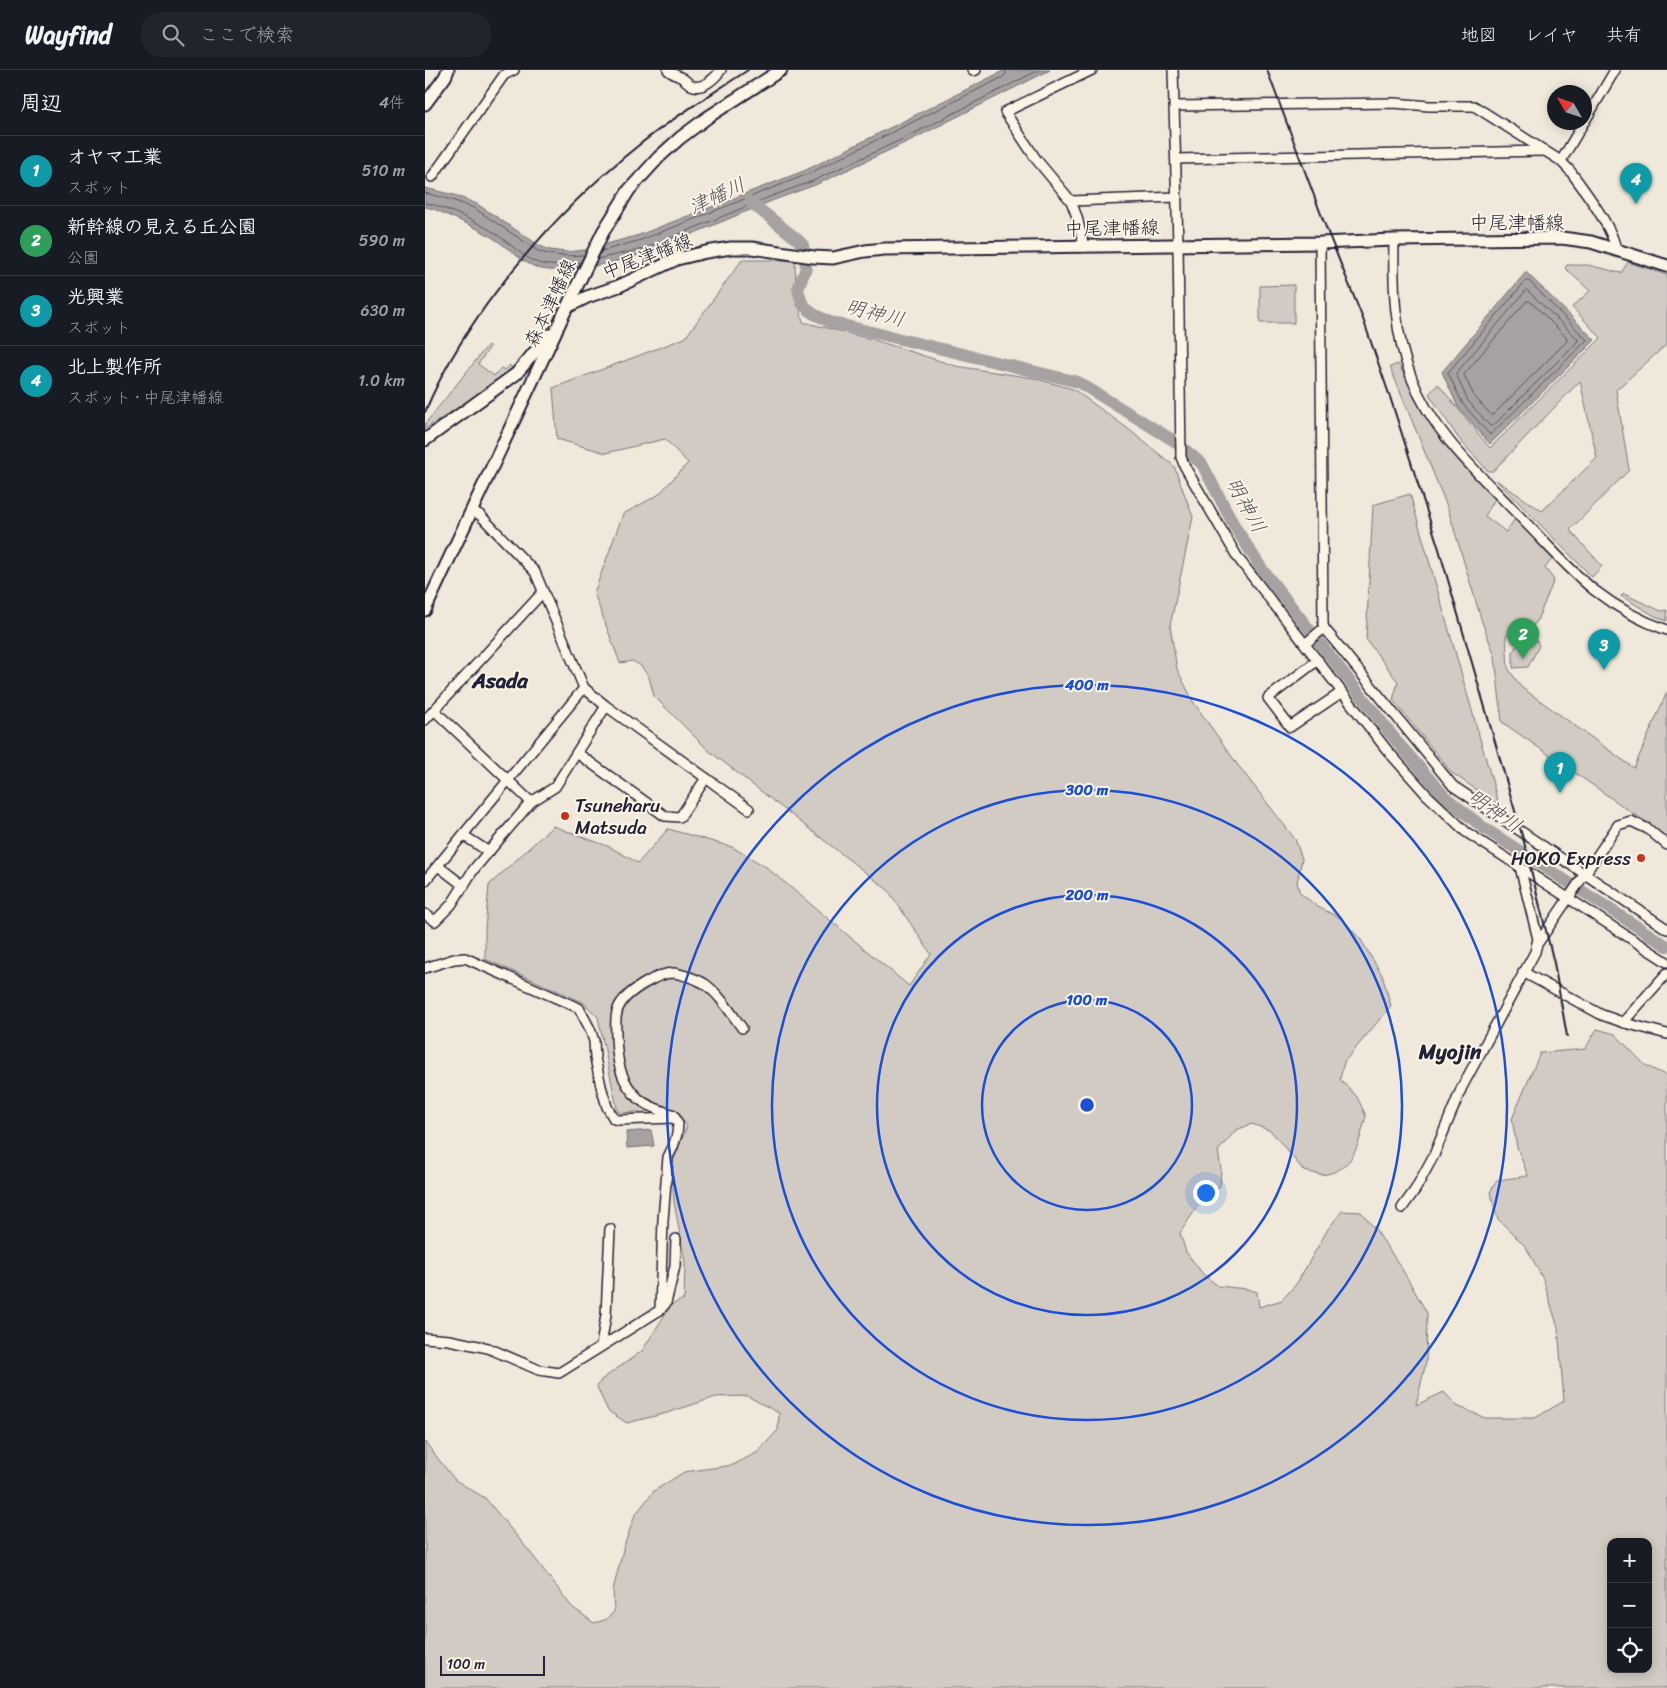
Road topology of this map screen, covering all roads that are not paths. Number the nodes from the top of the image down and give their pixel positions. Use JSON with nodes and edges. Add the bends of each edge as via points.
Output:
{"nodes":[{"id":1,"x":448,"y":70,"type":"edge"},
{"id":2,"x":514,"y":70,"type":"edge"},
{"id":3,"x":668,"y":70,"type":"edge"},
{"id":4,"x":721,"y":70,"type":"edge"},
{"id":5,"x":781,"y":70,"type":"edge"},
{"id":6,"x":972,"y":70,"type":"edge"},
{"id":7,"x":976,"y":70,"type":"edge"},
{"id":8,"x":1092,"y":70,"type":"edge"},
{"id":9,"x":1173,"y":70,"type":"edge"},
{"id":10,"x":1615,"y":70,"type":"edge"},
{"id":11,"x":425,"y":104,"type":"edge"},
{"id":12,"x":1175,"y":106,"type":"junction"},
{"id":13,"x":1592,"y":109,"type":"edge"},
{"id":14,"x":1579,"y":130,"type":"edge"},
{"id":15,"x":1545,"y":151,"type":"junction"},
{"id":16,"x":1176,"y":159,"type":"junction"},
{"id":17,"x":1561,"y":161,"type":"junction"},
{"id":18,"x":432,"y":177,"type":"dead end"},
{"id":19,"x":1177,"y":197,"type":"junction"},
{"id":20,"x":1071,"y":201,"type":"junction"},
{"id":21,"x":1394,"y":240,"type":"junction"},
{"id":22,"x":1178,"y":244,"type":"junction"},
{"id":23,"x":1320,"y":244,"type":"junction"},
{"id":24,"x":1084,"y":247,"type":"junction"},
{"id":25,"x":1616,"y":250,"type":"junction"},
{"id":26,"x":1667,"y":266,"type":"edge"},
{"id":27,"x":567,"y":307,"type":"junction"},
{"id":28,"x":559,"y":322,"type":"junction"},
{"id":29,"x":425,"y":440,"type":"edge"},
{"id":30,"x":472,"y":511,"type":"junction"},
{"id":31,"x":543,"y":592,"type":"junction"},
{"id":32,"x":425,"y":610,"type":"edge"},
{"id":33,"x":1322,"y":630,"type":"junction"},
{"id":34,"x":1667,"y":630,"type":"edge"},
{"id":35,"x":1307,"y":643,"type":"junction"},
{"id":36,"x":1318,"y":660,"type":"junction"},
{"id":37,"x":584,"y":688,"type":"junction"},
{"id":38,"x":1342,"y":692,"type":"junction"},
{"id":39,"x":606,"y":706,"type":"junction"},
{"id":40,"x":434,"y":710,"type":"junction"},
{"id":41,"x":425,"y":720,"type":"edge"},
{"id":42,"x":577,"y":753,"type":"junction"},
{"id":43,"x":706,"y":778,"type":"junction"},
{"id":44,"x":509,"y":779,"type":"junction"},
{"id":45,"x":531,"y":802,"type":"junction"},
{"id":46,"x":749,"y":809,"type":"dead end"},
{"id":47,"x":463,"y":835,"type":"junction"},
{"id":48,"x":1667,"y":845,"type":"edge"},
{"id":49,"x":489,"y":852,"type":"junction"},
{"id":50,"x":438,"y":866,"type":"junction"},
{"id":51,"x":1519,"y":866,"type":"junction"},
{"id":52,"x":1582,"y":877,"type":"junction"},
{"id":53,"x":426,"y":878,"type":"edge"},
{"id":54,"x":464,"y":886,"type":"junction"},
{"id":55,"x":1569,"y":896,"type":"junction"},
{"id":56,"x":425,"y":914,"type":"edge"},
{"id":57,"x":1667,"y":930,"type":"edge"},
{"id":58,"x":1536,"y":946,"type":"junction"},
{"id":59,"x":1667,"y":962,"type":"edge"},
{"id":60,"x":425,"y":968,"type":"edge"},
{"id":61,"x":1523,"y":972,"type":"junction"},
{"id":62,"x":1667,"y":973,"type":"edge"},
{"id":63,"x":1625,"y":1023,"type":"junction"},
{"id":64,"x":743,"y":1028,"type":"dead end"},
{"id":65,"x":1667,"y":1034,"type":"edge"},
{"id":66,"x":675,"y":1118,"type":"junction"},
{"id":67,"x":1402,"y":1208,"type":"dead end"},
{"id":68,"x":610,"y":1229,"type":"dead end"},
{"id":69,"x":676,"y":1240,"type":"dead end"},
{"id":70,"x":660,"y":1310,"type":"junction"},
{"id":71,"x":425,"y":1338,"type":"edge"},
{"id":72,"x":601,"y":1346,"type":"junction"}],
"edges":[{"from":1,"to":11,"type":"main road"},
{"from":2,"to":18,"type":"street","via":[[504,76]]},
{"from":3,"to":4,"type":"street","via":[[693,86],[701,87]]},
{"from":5,"to":27,"type":"main road","name":"森本津幡線","via":[[680,138],[629,190],[603,232]]},
{"from":6,"to":7,"type":"street"},
{"from":8,"to":20,"type":"street","via":[[1005,112]]},
{"from":9,"to":12,"type":"street"},
{"from":10,"to":13,"type":"street"},
{"from":12,"to":15,"type":"street","via":[[1394,103],[1473,106]]},
{"from":12,"to":16,"type":"street"},
{"from":14,"to":17,"type":"street"},
{"from":15,"to":16,"type":"street"},
{"from":15,"to":17,"type":"street"},
{"from":16,"to":19,"type":"street"},
{"from":17,"to":25,"type":"street","via":[[1609,229]]},
{"from":19,"to":20,"type":"street"},
{"from":19,"to":22,"type":"street"},
{"from":20,"to":24,"type":"street"},
{"from":21,"to":23,"type":"main road","name":"中尾津幡線"},
{"from":21,"to":25,"type":"main road","name":"中尾津幡線","via":[[1562,238],[1584,240]]},
{"from":21,"to":34,"type":"street","via":[[1396,320],[1404,356],[1436,424],[1467,462],[1594,590],[1624,611]]},
{"from":22,"to":23,"type":"main road","name":"中尾津幡線"},
{"from":22,"to":24,"type":"main road","name":"中尾津幡線"},
{"from":22,"to":35,"type":"street","via":[[1181,457],[1238,558]]},
{"from":23,"to":33,"type":"street"},
{"from":24,"to":27,"type":"main road","name":"中尾津幡線","via":[[884,249],[833,258],[731,248],[677,259]]},
{"from":25,"to":26,"type":"main road","name":"中尾津幡線"},
{"from":27,"to":28,"type":"main road","name":"森本津幡線"},
{"from":28,"to":29,"type":"main road","via":[[516,374]]},
{"from":28,"to":30,"type":"main road","name":"森本津幡線"},
{"from":30,"to":31,"type":"street","via":[[480,515],[535,572]]},
{"from":30,"to":32,"type":"main road","name":"森本津幡線"},
{"from":31,"to":37,"type":"street"},
{"from":31,"to":40,"type":"street"},
{"from":33,"to":35,"type":"street"},
{"from":33,"to":52,"type":"street","via":[[1453,786]]},
{"from":35,"to":36,"type":"street"},
{"from":36,"to":38,"type":"street"},
{"from":36,"to":38,"type":"street","via":[[1267,698],[1290,727]]},
{"from":37,"to":39,"type":"street"},
{"from":37,"to":44,"type":"street"},
{"from":38,"to":51,"type":"street","via":[[1425,794],[1466,832]]},
{"from":39,"to":42,"type":"street"},
{"from":39,"to":43,"type":"street"},
{"from":40,"to":41,"type":"street"},
{"from":40,"to":44,"type":"street"},
{"from":42,"to":43,"type":"street","via":[[665,816],[680,817]]},
{"from":42,"to":45,"type":"street","via":[[555,787]]},
{"from":43,"to":46,"type":"street"},
{"from":44,"to":45,"type":"street"},
{"from":44,"to":47,"type":"street"},
{"from":45,"to":49,"type":"street"},
{"from":47,"to":49,"type":"street"},
{"from":47,"to":50,"type":"street"},
{"from":48,"to":52,"type":"street","via":[[1648,829],[1631,821],[1619,825]]},
{"from":49,"to":54,"type":"street"},
{"from":50,"to":53,"type":"street"},
{"from":50,"to":54,"type":"street"},
{"from":51,"to":55,"type":"street"},
{"from":51,"to":58,"type":"street"},
{"from":52,"to":55,"type":"street"},
{"from":52,"to":57,"type":"street"},
{"from":54,"to":56,"type":"street","via":[[435,921]]},
{"from":55,"to":58,"type":"street"},
{"from":55,"to":59,"type":"street"},
{"from":58,"to":61,"type":"street"},
{"from":60,"to":66,"type":"street","via":[[465,958],[579,1008],[594,1041],[601,1086],[614,1119]]},
{"from":61,"to":63,"type":"street","via":[[1602,1015]]},
{"from":61,"to":67,"type":"street","via":[[1462,1087],[1434,1155]]},
{"from":62,"to":63,"type":"street"},
{"from":63,"to":65,"type":"street"},
{"from":64,"to":66,"type":"street","via":[[704,983],[673,973],[646,983],[620,1003],[616,1016],[619,1068],[640,1100]]},
{"from":66,"to":70,"type":"street","via":[[677,1134],[668,1157],[663,1220]]},
{"from":68,"to":72,"type":"street","via":[[606,1315]]},
{"from":69,"to":70,"type":"street","via":[[675,1266],[666,1303]]},
{"from":70,"to":72,"type":"street"},
{"from":71,"to":72,"type":"street","via":[[488,1348],[539,1370],[559,1373]]}]}
